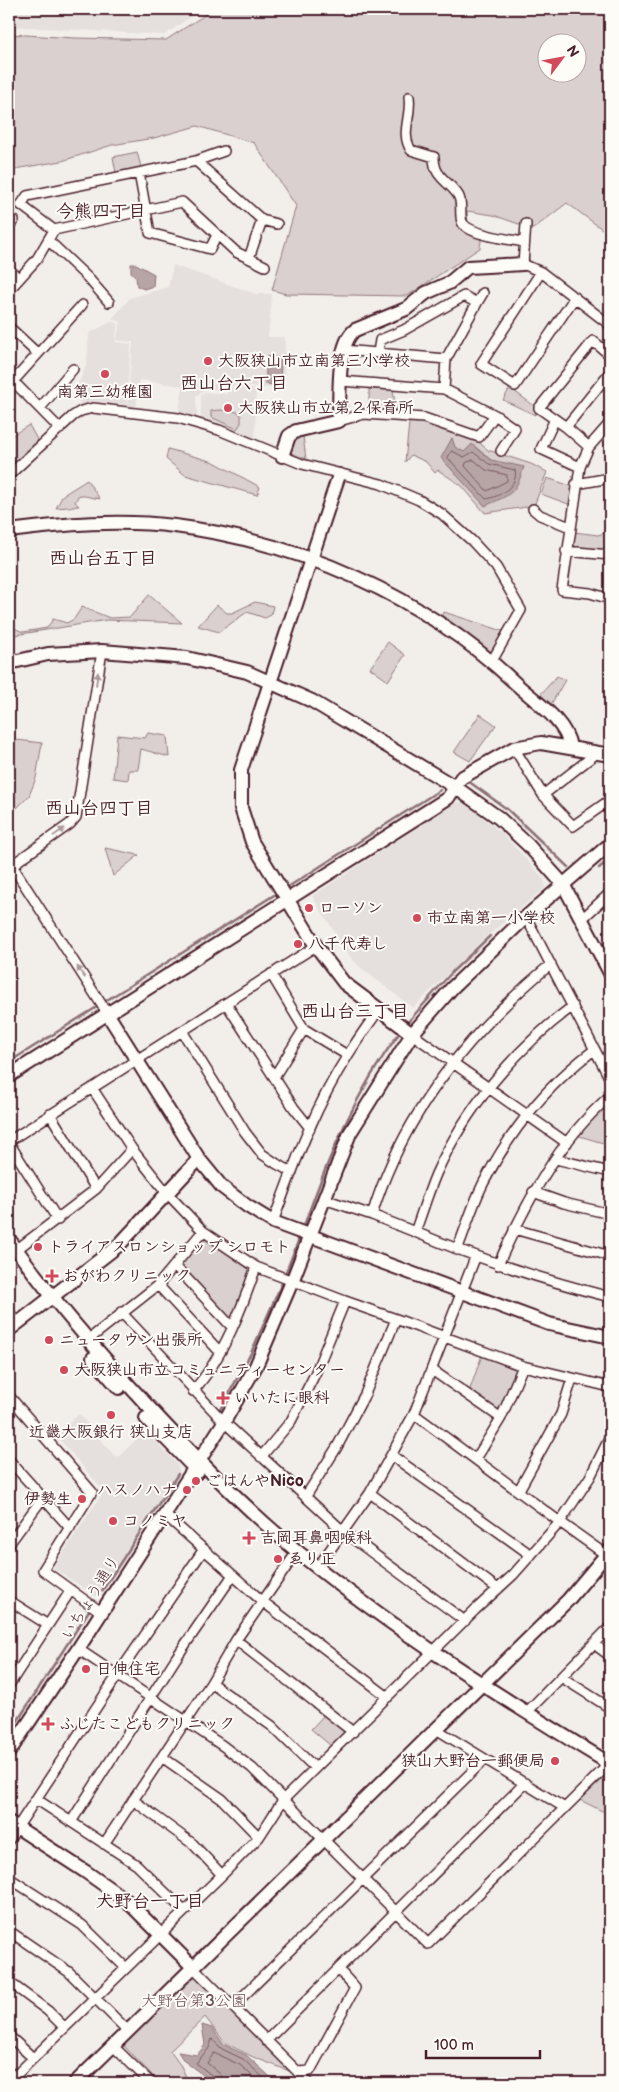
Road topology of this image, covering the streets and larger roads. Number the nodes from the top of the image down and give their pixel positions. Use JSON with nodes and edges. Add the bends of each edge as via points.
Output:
{"nodes":[{"id":1,"x":409,"y":97,"type":"dead end"},
{"id":2,"x":224,"y":151,"type":"dead end"},
{"id":3,"x":196,"y":161,"type":"junction"},
{"id":4,"x":138,"y":173,"type":"junction"},
{"id":5,"x":146,"y":210,"type":"junction"},
{"id":6,"x":262,"y":220,"type":"junction"},
{"id":7,"x":277,"y":224,"type":"dead end"},
{"id":8,"x":526,"y":224,"type":"dead end"},
{"id":9,"x":54,"y":230,"type":"junction"},
{"id":10,"x":216,"y":235,"type":"junction"},
{"id":11,"x":48,"y":240,"type":"junction"},
{"id":12,"x":523,"y":242,"type":"junction"},
{"id":13,"x":249,"y":258,"type":"junction"},
{"id":14,"x":523,"y":264,"type":"junction"},
{"id":15,"x":265,"y":266,"type":"dead end"},
{"id":16,"x":9,"y":270,"type":"edge"},
{"id":17,"x":541,"y":272,"type":"junction"},
{"id":18,"x":19,"y":279,"type":"junction"},
{"id":19,"x":9,"y":290,"type":"edge"},
{"id":20,"x":483,"y":293,"type":"dead end"},
{"id":21,"x":575,"y":297,"type":"junction"},
{"id":22,"x":109,"y":302,"type":"dead end"},
{"id":23,"x":476,"y":303,"type":"junction"},
{"id":24,"x":82,"y":305,"type":"dead end"},
{"id":25,"x":610,"y":324,"type":"edge"},
{"id":26,"x":9,"y":327,"type":"edge"},
{"id":27,"x":343,"y":350,"type":"junction"},
{"id":28,"x":378,"y":353,"type":"junction"},
{"id":29,"x":38,"y":354,"type":"junction"},
{"id":30,"x":610,"y":355,"type":"edge"},
{"id":31,"x":446,"y":359,"type":"junction"},
{"id":32,"x":73,"y":369,"type":"dead end"},
{"id":33,"x":610,"y":372,"type":"edge"},
{"id":34,"x":341,"y":380,"type":"junction"},
{"id":35,"x":10,"y":381,"type":"edge"},
{"id":36,"x":444,"y":389,"type":"junction"},
{"id":37,"x":40,"y":407,"type":"junction"},
{"id":38,"x":495,"y":415,"type":"junction"},
{"id":39,"x":555,"y":419,"type":"junction"},
{"id":40,"x":339,"y":421,"type":"junction"},
{"id":41,"x":610,"y":423,"type":"edge"},
{"id":42,"x":566,"y":427,"type":"junction"},
{"id":43,"x":60,"y":429,"type":"junction"},
{"id":44,"x":589,"y":447,"type":"junction"},
{"id":45,"x":501,"y":451,"type":"dead end"},
{"id":46,"x":282,"y":456,"type":"junction"},
{"id":47,"x":580,"y":467,"type":"junction"},
{"id":48,"x":339,"y":474,"type":"junction"},
{"id":49,"x":9,"y":475,"type":"edge"},
{"id":50,"x":610,"y":478,"type":"edge"},
{"id":51,"x":576,"y":484,"type":"junction"},
{"id":52,"x":532,"y":509,"type":"dead end"},
{"id":53,"x":570,"y":527,"type":"junction"},
{"id":54,"x":9,"y":531,"type":"edge"},
{"id":55,"x":566,"y":551,"type":"junction"},
{"id":56,"x":610,"y":555,"type":"edge"},
{"id":57,"x":311,"y":560,"type":"junction"},
{"id":58,"x":610,"y":599,"type":"edge"},
{"id":59,"x":102,"y":651,"type":"junction"},
{"id":60,"x":492,"y":661,"type":"junction"},
{"id":61,"x":9,"y":663,"type":"edge"},
{"id":62,"x":270,"y":683,"type":"junction"},
{"id":63,"x":570,"y":747,"type":"junction"},
{"id":64,"x":514,"y":748,"type":"junction"},
{"id":65,"x":597,"y":753,"type":"junction"},
{"id":66,"x":610,"y":755,"type":"edge"},
{"id":67,"x":455,"y":787,"type":"junction"},
{"id":68,"x":544,"y":794,"type":"junction"},
{"id":69,"x":610,"y":800,"type":"edge"},
{"id":70,"x":610,"y":844,"type":"edge"},
{"id":71,"x":563,"y":884,"type":"junction"},
{"id":72,"x":610,"y":894,"type":"edge"},
{"id":73,"x":288,"y":901,"type":"junction"},
{"id":74,"x":526,"y":917,"type":"junction"},
{"id":75,"x":583,"y":918,"type":"junction"},
{"id":76,"x":316,"y":946,"type":"junction"},
{"id":77,"x":551,"y":964,"type":"junction"},
{"id":78,"x":610,"y":973,"type":"edge"},
{"id":79,"x":271,"y":974,"type":"junction"},
{"id":80,"x":226,"y":1003,"type":"junction"},
{"id":81,"x":573,"y":1006,"type":"junction"},
{"id":82,"x":378,"y":1010,"type":"junction"},
{"id":83,"x":107,"y":1014,"type":"junction"},
{"id":84,"x":304,"y":1029,"type":"junction"},
{"id":85,"x":182,"y":1031,"type":"junction"},
{"id":86,"x":412,"y":1034,"type":"junction"},
{"id":87,"x":594,"y":1050,"type":"junction"},
{"id":88,"x":347,"y":1055,"type":"junction"},
{"id":89,"x":136,"y":1059,"type":"junction"},
{"id":90,"x":453,"y":1062,"type":"junction"},
{"id":91,"x":9,"y":1076,"type":"edge"},
{"id":92,"x":274,"y":1077,"type":"junction"},
{"id":93,"x":610,"y":1079,"type":"edge"},
{"id":94,"x":92,"y":1088,"type":"junction"},
{"id":95,"x":489,"y":1088,"type":"junction"},
{"id":96,"x":610,"y":1096,"type":"edge"},
{"id":97,"x":50,"y":1114,"type":"junction"},
{"id":98,"x":526,"y":1115,"type":"junction"},
{"id":99,"x":310,"y":1128,"type":"junction"},
{"id":100,"x":9,"y":1142,"type":"edge"},
{"id":101,"x":567,"y":1144,"type":"junction"},
{"id":102,"x":132,"y":1149,"type":"junction"},
{"id":103,"x":556,"y":1158,"type":"junction"},
{"id":104,"x":199,"y":1159,"type":"junction"},
{"id":105,"x":292,"y":1172,"type":"junction"},
{"id":106,"x":610,"y":1172,"type":"edge"},
{"id":107,"x":96,"y":1189,"type":"junction"},
{"id":108,"x":166,"y":1192,"type":"junction"},
{"id":109,"x":533,"y":1192,"type":"junction"},
{"id":110,"x":324,"y":1199,"type":"junction"},
{"id":111,"x":610,"y":1214,"type":"edge"},
{"id":112,"x":372,"y":1216,"type":"junction"},
{"id":113,"x":58,"y":1220,"type":"junction"},
{"id":114,"x":273,"y":1222,"type":"junction"},
{"id":115,"x":514,"y":1230,"type":"junction"},
{"id":116,"x":203,"y":1231,"type":"junction"},
{"id":117,"x":415,"y":1232,"type":"junction"},
{"id":118,"x":310,"y":1236,"type":"junction"},
{"id":119,"x":9,"y":1239,"type":"edge"},
{"id":120,"x":13,"y":1250,"type":"edge"},
{"id":121,"x":457,"y":1250,"type":"junction"},
{"id":122,"x":610,"y":1256,"type":"edge"},
{"id":123,"x":475,"y":1258,"type":"junction"},
{"id":124,"x":498,"y":1265,"type":"junction"},
{"id":125,"x":175,"y":1266,"type":"junction"},
{"id":126,"x":256,"y":1266,"type":"junction"},
{"id":127,"x":293,"y":1279,"type":"junction"},
{"id":128,"x":158,"y":1285,"type":"junction"},
{"id":129,"x":462,"y":1293,"type":"junction"},
{"id":130,"x":610,"y":1297,"type":"edge"},
{"id":131,"x":49,"y":1298,"type":"junction"},
{"id":132,"x":346,"y":1301,"type":"junction"},
{"id":133,"x":9,"y":1312,"type":"edge"},
{"id":134,"x":121,"y":1312,"type":"junction"},
{"id":135,"x":396,"y":1319,"type":"junction"},
{"id":136,"x":13,"y":1326,"type":"edge"},
{"id":137,"x":231,"y":1326,"type":"junction"},
{"id":138,"x":445,"y":1337,"type":"junction"},
{"id":139,"x":610,"y":1337,"type":"edge"},
{"id":140,"x":88,"y":1340,"type":"junction"},
{"id":141,"x":220,"y":1351,"type":"junction"},
{"id":142,"x":523,"y":1366,"type":"junction"},
{"id":143,"x":432,"y":1370,"type":"junction"},
{"id":144,"x":572,"y":1379,"type":"junction"},
{"id":145,"x":610,"y":1387,"type":"edge"},
{"id":146,"x":193,"y":1391,"type":"junction"},
{"id":147,"x":9,"y":1396,"type":"edge"},
{"id":148,"x":414,"y":1414,"type":"junction"},
{"id":149,"x":501,"y":1418,"type":"junction"},
{"id":150,"x":224,"y":1422,"type":"junction"},
{"id":151,"x":609,"y":1442,"type":"edge"},
{"id":152,"x":391,"y":1455,"type":"junction"},
{"id":153,"x":261,"y":1457,"type":"junction"},
{"id":154,"x":476,"y":1459,"type":"junction"},
{"id":155,"x":9,"y":1460,"type":"edge"},
{"id":156,"x":196,"y":1464,"type":"junction"},
{"id":157,"x":519,"y":1490,"type":"junction"},
{"id":158,"x":370,"y":1493,"type":"junction"},
{"id":159,"x":306,"y":1496,"type":"junction"},
{"id":160,"x":42,"y":1498,"type":"junction"},
{"id":161,"x":164,"y":1514,"type":"junction"},
{"id":162,"x":560,"y":1522,"type":"junction"},
{"id":163,"x":70,"y":1528,"type":"junction"},
{"id":164,"x":344,"y":1532,"type":"junction"},
{"id":165,"x":9,"y":1542,"type":"edge"},
{"id":166,"x":204,"y":1549,"type":"junction"},
{"id":167,"x":609,"y":1554,"type":"edge"},
{"id":168,"x":294,"y":1556,"type":"junction"},
{"id":169,"x":531,"y":1556,"type":"junction"},
{"id":170,"x":318,"y":1567,"type":"junction"},
{"id":171,"x":232,"y":1575,"type":"junction"},
{"id":172,"x":498,"y":1589,"type":"junction"},
{"id":173,"x":71,"y":1590,"type":"junction"},
{"id":174,"x":262,"y":1601,"type":"junction"},
{"id":175,"x":10,"y":1604,"type":"edge"},
{"id":176,"x":101,"y":1612,"type":"junction"},
{"id":177,"x":465,"y":1621,"type":"junction"},
{"id":178,"x":48,"y":1625,"type":"junction"},
{"id":179,"x":610,"y":1627,"type":"edge"},
{"id":180,"x":236,"y":1640,"type":"junction"},
{"id":181,"x":594,"y":1644,"type":"junction"},
{"id":182,"x":78,"y":1649,"type":"junction"},
{"id":183,"x":430,"y":1655,"type":"junction"},
{"id":184,"x":610,"y":1656,"type":"edge"},
{"id":185,"x":116,"y":1676,"type":"junction"},
{"id":186,"x":561,"y":1677,"type":"junction"},
{"id":187,"x":211,"y":1683,"type":"junction"},
{"id":188,"x":9,"y":1686,"type":"edge"},
{"id":189,"x":477,"y":1687,"type":"junction"},
{"id":190,"x":388,"y":1697,"type":"junction"},
{"id":191,"x":150,"y":1698,"type":"junction"},
{"id":192,"x":610,"y":1708,"type":"edge"},
{"id":193,"x":526,"y":1712,"type":"junction"},
{"id":194,"x":185,"y":1720,"type":"junction"},
{"id":195,"x":436,"y":1729,"type":"junction"},
{"id":196,"x":353,"y":1732,"type":"junction"},
{"id":197,"x":9,"y":1752,"type":"edge"},
{"id":198,"x":162,"y":1757,"type":"junction"},
{"id":199,"x":485,"y":1759,"type":"junction"},
{"id":200,"x":609,"y":1766,"type":"edge"},
{"id":201,"x":315,"y":1768,"type":"junction"},
{"id":202,"x":525,"y":1783,"type":"junction"},
{"id":203,"x":36,"y":1799,"type":"junction"},
{"id":204,"x":133,"y":1800,"type":"junction"},
{"id":205,"x":283,"y":1800,"type":"junction"},
{"id":206,"x":565,"y":1808,"type":"junction"},
{"id":207,"x":71,"y":1822,"type":"junction"},
{"id":208,"x":13,"y":1824,"type":"edge"},
{"id":209,"x":259,"y":1837,"type":"junction"},
{"id":210,"x":9,"y":1840,"type":"edge"},
{"id":211,"x":324,"y":1841,"type":"junction"},
{"id":212,"x":104,"y":1844,"type":"junction"},
{"id":213,"x":222,"y":1875,"type":"junction"},
{"id":214,"x":9,"y":1878,"type":"edge"},
{"id":215,"x":364,"y":1880,"type":"junction"},
{"id":216,"x":184,"y":1911,"type":"junction"},
{"id":217,"x":395,"y":1912,"type":"junction"},
{"id":218,"x":9,"y":1930,"type":"edge"},
{"id":219,"x":160,"y":1934,"type":"junction"},
{"id":220,"x":192,"y":1966,"type":"junction"},
{"id":221,"x":126,"y":1968,"type":"junction"},
{"id":222,"x":338,"y":1969,"type":"junction"},
{"id":223,"x":9,"y":1982,"type":"edge"},
{"id":224,"x":95,"y":1997,"type":"junction"},
{"id":225,"x":233,"y":2006,"type":"junction"},
{"id":226,"x":64,"y":2027,"type":"junction"},
{"id":227,"x":128,"y":2031,"type":"junction"},
{"id":228,"x":9,"y":2036,"type":"edge"},
{"id":229,"x":266,"y":2041,"type":"junction"},
{"id":230,"x":114,"y":2046,"type":"junction"},
{"id":231,"x":33,"y":2058,"type":"junction"},
{"id":232,"x":298,"y":2072,"type":"junction"},
{"id":233,"x":14,"y":2077,"type":"edge"},
{"id":234,"x":75,"y":2083,"type":"edge"},
{"id":235,"x":151,"y":2083,"type":"edge"},
{"id":236,"x":308,"y":2083,"type":"edge"}],
"edges":[{"from":1,"to":12,"type":"street","via":[[406,141],[411,150],[434,158],[436,173],[459,196],[462,221],[466,227],[477,233]]},
{"from":2,"to":3,"type":"street"},
{"from":3,"to":4,"type":"street"},
{"from":3,"to":6,"type":"street"},
{"from":4,"to":5,"type":"street"},
{"from":4,"to":9,"type":"street","via":[[27,196],[21,205]]},
{"from":5,"to":9,"type":"street"},
{"from":5,"to":10,"type":"street","via":[[182,202]]},
{"from":5,"to":10,"type":"street","via":[[150,233],[210,249]]},
{"from":6,"to":7,"type":"street"},
{"from":6,"to":13,"type":"street"},
{"from":8,"to":12,"type":"street"},
{"from":9,"to":11,"type":"street"},
{"from":10,"to":13,"type":"street","via":[[236,252]]},
{"from":11,"to":18,"type":"street","via":[[37,259]]},
{"from":11,"to":22,"type":"street"},
{"from":12,"to":14,"type":"street"},
{"from":13,"to":15,"type":"street"},
{"from":14,"to":17,"type":"street"},
{"from":14,"to":27,"type":"street","via":[[468,267],[449,283],[426,293],[406,309],[355,330]]},
{"from":16,"to":18,"type":"street"},
{"from":17,"to":21,"type":"street"},
{"from":17,"to":21,"type":"street","via":[[481,364],[515,386]]},
{"from":18,"to":19,"type":"street"},
{"from":20,"to":23,"type":"street"},
{"from":21,"to":25,"type":"street"},
{"from":23,"to":28,"type":"street","via":[[464,296],[380,340]]},
{"from":23,"to":31,"type":"street"},
{"from":24,"to":29,"type":"street"},
{"from":26,"to":29,"type":"street"},
{"from":27,"to":28,"type":"street"},
{"from":27,"to":34,"type":"street"},
{"from":28,"to":31,"type":"street"},
{"from":29,"to":35,"type":"street"},
{"from":30,"to":39,"type":"street","via":[[593,341],[539,408]]},
{"from":31,"to":36,"type":"street"},
{"from":32,"to":37,"type":"street"},
{"from":33,"to":42,"type":"street"},
{"from":34,"to":36,"type":"street"},
{"from":34,"to":40,"type":"street"},
{"from":35,"to":37,"type":"street"},
{"from":36,"to":38,"type":"street"},
{"from":37,"to":43,"type":"street"},
{"from":38,"to":40,"type":"street","via":[[479,437],[424,418],[364,414]]},
{"from":38,"to":45,"type":"street","via":[[515,428]]},
{"from":39,"to":42,"type":"street"},
{"from":39,"to":47,"type":"street","via":[[541,449]]},
{"from":40,"to":46,"type":"street","via":[[296,431],[290,436]]},
{"from":41,"to":44,"type":"street"},
{"from":42,"to":44,"type":"street"},
{"from":43,"to":46,"type":"street","via":[[73,416],[93,408],[141,412],[219,430]]},
{"from":43,"to":49,"type":"street"},
{"from":44,"to":47,"type":"street"},
{"from":46,"to":48,"type":"street"},
{"from":47,"to":51,"type":"street"},
{"from":48,"to":57,"type":"street"},
{"from":48,"to":60,"type":"street","via":[[382,484],[419,500],[456,526],[496,567],[521,610]]},
{"from":50,"to":51,"type":"street"},
{"from":51,"to":53,"type":"street"},
{"from":52,"to":53,"type":"street"},
{"from":53,"to":55,"type":"street"},
{"from":54,"to":57,"type":"street","via":[[96,522],[174,526],[244,538]]},
{"from":55,"to":56,"type":"street"},
{"from":55,"to":58,"type":"street","via":[[562,590]]},
{"from":57,"to":60,"type":"street","via":[[376,587],[436,620]]},
{"from":57,"to":62,"type":"street"},
{"from":59,"to":61,"type":"street","via":[[48,654]]},
{"from":59,"to":62,"type":"street","via":[[187,658],[246,672]]},
{"from":83,"to":59,"type":"street","one_way":true,"via":[[13,867],[76,817]]},
{"from":60,"to":63,"type":"street","via":[[565,731]]},
{"from":62,"to":67,"type":"street","via":[[335,714]]},
{"from":62,"to":73,"type":"street","via":[[241,770],[240,808],[252,842]]},
{"from":63,"to":64,"type":"street","via":[[541,743]]},
{"from":63,"to":65,"type":"street"},
{"from":64,"to":67,"type":"street","via":[[461,778]]},
{"from":64,"to":68,"type":"street"},
{"from":65,"to":66,"type":"street"},
{"from":65,"to":68,"type":"street"},
{"from":67,"to":71,"type":"street","via":[[499,818]]},
{"from":67,"to":73,"type":"street","via":[[448,798]]},
{"from":68,"to":69,"type":"street","via":[[573,826]]},
{"from":70,"to":71,"type":"street","name":"いちょう通り"},
{"from":71,"to":74,"type":"street","name":"いちょう通り"},
{"from":71,"to":75,"type":"street"},
{"from":72,"to":75,"type":"street"},
{"from":73,"to":76,"type":"street"},
{"from":73,"to":83,"type":"street"},
{"from":74,"to":77,"type":"street"},
{"from":74,"to":86,"type":"street","name":"いちょう通り","via":[[452,988]]},
{"from":75,"to":78,"type":"street"},
{"from":76,"to":79,"type":"street"},
{"from":76,"to":82,"type":"street","via":[[344,983]]},
{"from":77,"to":81,"type":"street"},
{"from":77,"to":90,"type":"street","via":[[481,1028]]},
{"from":79,"to":80,"type":"street"},
{"from":79,"to":84,"type":"street"},
{"from":80,"to":85,"type":"street"},
{"from":80,"to":92,"type":"street"},
{"from":81,"to":87,"type":"street"},
{"from":81,"to":95,"type":"street","via":[[548,1026]]},
{"from":82,"to":86,"type":"street"},
{"from":82,"to":88,"type":"street"},
{"from":83,"to":89,"type":"street"},
{"from":83,"to":91,"type":"street"},
{"from":84,"to":88,"type":"street"},
{"from":84,"to":92,"type":"street"},
{"from":85,"to":89,"type":"street"},
{"from":85,"to":105,"type":"street","via":[[262,1154]]},
{"from":86,"to":90,"type":"street"},
{"from":86,"to":110,"type":"street","name":"いちょう通り","via":[[350,1133]]},
{"from":87,"to":93,"type":"street"},
{"from":87,"to":98,"type":"street","via":[[562,1076]]},
{"from":88,"to":99,"type":"street"},
{"from":89,"to":94,"type":"street"},
{"from":89,"to":104,"type":"street"},
{"from":90,"to":95,"type":"street"},
{"from":90,"to":112,"type":"street","via":[[405,1137]]},
{"from":92,"to":99,"type":"street"},
{"from":94,"to":97,"type":"street"},
{"from":94,"to":102,"type":"street"},
{"from":95,"to":98,"type":"street"},
{"from":95,"to":117,"type":"street","via":[[463,1124],[437,1174]]},
{"from":96,"to":101,"type":"street","via":[[580,1125]]},
{"from":97,"to":100,"type":"street"},
{"from":97,"to":107,"type":"street"},
{"from":98,"to":101,"type":"street"},
{"from":98,"to":121,"type":"street","via":[[484,1183]]},
{"from":99,"to":105,"type":"street"},
{"from":100,"to":113,"type":"street"},
{"from":101,"to":103,"type":"street"},
{"from":102,"to":107,"type":"street"},
{"from":102,"to":108,"type":"street"},
{"from":103,"to":106,"type":"street"},
{"from":103,"to":109,"type":"street"},
{"from":104,"to":108,"type":"street"},
{"from":104,"to":114,"type":"street","via":[[222,1187]]},
{"from":105,"to":114,"type":"street"},
{"from":107,"to":113,"type":"street"},
{"from":108,"to":116,"type":"street"},
{"from":108,"to":131,"type":"street","via":[[119,1246]]},
{"from":109,"to":111,"type":"street"},
{"from":109,"to":115,"type":"street"},
{"from":110,"to":112,"type":"street"},
{"from":110,"to":118,"type":"street","name":"いちょう通り"},
{"from":112,"to":117,"type":"street"},
{"from":113,"to":120,"type":"street"},
{"from":114,"to":118,"type":"street"},
{"from":115,"to":122,"type":"street"},
{"from":115,"to":124,"type":"street"},
{"from":116,"to":125,"type":"street"},
{"from":116,"to":126,"type":"street"},
{"from":117,"to":121,"type":"street"},
{"from":118,"to":127,"type":"street","name":"いちょう通り"},
{"from":118,"to":129,"type":"street"},
{"from":119,"to":120,"type":"street"},
{"from":120,"to":131,"type":"street"},
{"from":121,"to":123,"type":"street"},
{"from":123,"to":124,"type":"street"},
{"from":123,"to":129,"type":"street"},
{"from":124,"to":130,"type":"street"},
{"from":125,"to":128,"type":"street"},
{"from":125,"to":137,"type":"street"},
{"from":126,"to":127,"type":"street"},
{"from":126,"to":137,"type":"street"},
{"from":127,"to":132,"type":"street"},
{"from":127,"to":150,"type":"street","name":"いちょう通り","via":[[256,1366]]},
{"from":128,"to":134,"type":"street"},
{"from":128,"to":141,"type":"street"},
{"from":129,"to":138,"type":"street"},
{"from":129,"to":139,"type":"street","via":[[549,1324]]},
{"from":131,"to":136,"type":"street"},
{"from":131,"to":140,"type":"street"},
{"from":131,"to":156,"type":"street","via":[[106,1373]]},
{"from":132,"to":135,"type":"street"},
{"from":132,"to":153,"type":"street","via":[[291,1421]]},
{"from":133,"to":136,"type":"street"},
{"from":134,"to":140,"type":"street"},
{"from":134,"to":146,"type":"street"},
{"from":135,"to":138,"type":"street"},
{"from":135,"to":159,"type":"street","via":[[365,1394]]},
{"from":137,"to":141,"type":"street"},
{"from":138,"to":142,"type":"street"},
{"from":138,"to":143,"type":"street"},
{"from":140,"to":156,"type":"street"},
{"from":141,"to":146,"type":"street","via":[[205,1378]]},
{"from":142,"to":144,"type":"street"},
{"from":142,"to":149,"type":"street"},
{"from":143,"to":148,"type":"street"},
{"from":143,"to":149,"type":"street"},
{"from":144,"to":145,"type":"street"},
{"from":144,"to":157,"type":"street","via":[[561,1414]]},
{"from":146,"to":150,"type":"street"},
{"from":147,"to":163,"type":"street","via":[[92,1492]]},
{"from":148,"to":152,"type":"street"},
{"from":148,"to":154,"type":"street"},
{"from":149,"to":154,"type":"street"},
{"from":150,"to":153,"type":"street"},
{"from":150,"to":156,"type":"street","name":"いちょう通り"},
{"from":151,"to":162,"type":"street"},
{"from":152,"to":158,"type":"street"},
{"from":152,"to":169,"type":"street"},
{"from":153,"to":159,"type":"street"},
{"from":154,"to":157,"type":"street"},
{"from":155,"to":160,"type":"street"},
{"from":156,"to":161,"type":"street","name":"いちょう通り"},
{"from":156,"to":168,"type":"street"},
{"from":156,"to":170,"type":"street"},
{"from":157,"to":162,"type":"street"},
{"from":158,"to":164,"type":"street"},
{"from":158,"to":172,"type":"street"},
{"from":159,"to":164,"type":"street"},
{"from":160,"to":163,"type":"street"},
{"from":160,"to":165,"type":"street"},
{"from":161,"to":166,"type":"street"},
{"from":161,"to":176,"type":"street","name":"いちょう通り"},
{"from":162,"to":167,"type":"street"},
{"from":162,"to":169,"type":"street"},
{"from":163,"to":173,"type":"street","via":[[43,1570]]},
{"from":164,"to":170,"type":"street"},
{"from":164,"to":177,"type":"street"},
{"from":166,"to":171,"type":"street"},
{"from":166,"to":185,"type":"street"},
{"from":167,"to":189,"type":"street","via":[[568,1600]]},
{"from":168,"to":174,"type":"street"},
{"from":168,"to":183,"type":"street"},
{"from":169,"to":172,"type":"street"},
{"from":170,"to":183,"type":"street"},
{"from":171,"to":174,"type":"street"},
{"from":171,"to":191,"type":"street"},
{"from":172,"to":177,"type":"street"},
{"from":173,"to":176,"type":"street"},
{"from":173,"to":178,"type":"street"},
{"from":174,"to":180,"type":"street"},
{"from":174,"to":190,"type":"street"},
{"from":175,"to":178,"type":"street"},
{"from":176,"to":182,"type":"street","name":"いちょう通り"},
{"from":177,"to":183,"type":"street"},
{"from":178,"to":188,"type":"street"},
{"from":179,"to":181,"type":"street"},
{"from":180,"to":187,"type":"street"},
{"from":180,"to":196,"type":"street"},
{"from":181,"to":184,"type":"street"},
{"from":181,"to":186,"type":"street"},
{"from":182,"to":185,"type":"street"},
{"from":182,"to":197,"type":"street","name":"いちょう通り"},
{"from":183,"to":189,"type":"street"},
{"from":183,"to":190,"type":"street"},
{"from":185,"to":191,"type":"street"},
{"from":185,"to":203,"type":"street"},
{"from":186,"to":192,"type":"street"},
{"from":186,"to":193,"type":"street"},
{"from":187,"to":194,"type":"street"},
{"from":187,"to":201,"type":"street","via":[[272,1726]]},
{"from":189,"to":193,"type":"street"},
{"from":189,"to":195,"type":"street"},
{"from":189,"to":200,"type":"street","via":[[600,1767]]},
{"from":190,"to":196,"type":"street"},
{"from":191,"to":194,"type":"street"},
{"from":191,"to":207,"type":"street"},
{"from":193,"to":200,"type":"street","via":[[602,1758]]},
{"from":194,"to":198,"type":"street"},
{"from":194,"to":205,"type":"street","via":[[252,1768]]},
{"from":195,"to":199,"type":"street"},
{"from":195,"to":211,"type":"street"},
{"from":196,"to":201,"type":"street"},
{"from":198,"to":204,"type":"street"},
{"from":198,"to":209,"type":"street","via":[[222,1799]]},
{"from":199,"to":202,"type":"street"},
{"from":199,"to":215,"type":"street"},
{"from":200,"to":206,"type":"street"},
{"from":201,"to":205,"type":"street"},
{"from":202,"to":206,"type":"street"},
{"from":202,"to":217,"type":"street"},
{"from":203,"to":207,"type":"street"},
{"from":203,"to":208,"type":"street"},
{"from":204,"to":212,"type":"street"},
{"from":204,"to":213,"type":"street","via":[[193,1844]]},
{"from":205,"to":209,"type":"street"},
{"from":205,"to":211,"type":"street"},
{"from":206,"to":217,"type":"street","via":[[428,1944]]},
{"from":207,"to":212,"type":"street"},
{"from":208,"to":210,"type":"street"},
{"from":208,"to":219,"type":"street","via":[[127,1901]]},
{"from":209,"to":213,"type":"street"},
{"from":211,"to":215,"type":"street"},
{"from":211,"to":220,"type":"street"},
{"from":212,"to":216,"type":"street","via":[[137,1866]]},
{"from":213,"to":216,"type":"street"},
{"from":214,"to":221,"type":"street","via":[[82,1925]]},
{"from":215,"to":217,"type":"street"},
{"from":215,"to":225,"type":"street"},
{"from":216,"to":219,"type":"street"},
{"from":217,"to":222,"type":"street"},
{"from":218,"to":224,"type":"street","via":[[68,1972]]},
{"from":219,"to":220,"type":"street"},
{"from":219,"to":221,"type":"street"},
{"from":220,"to":225,"type":"street"},
{"from":220,"to":227,"type":"street"},
{"from":221,"to":224,"type":"street"},
{"from":222,"to":229,"type":"street"},
{"from":222,"to":232,"type":"street","via":[[355,1988],[310,2071]]},
{"from":223,"to":226,"type":"street"},
{"from":224,"to":226,"type":"street"},
{"from":224,"to":227,"type":"street"},
{"from":225,"to":229,"type":"street"},
{"from":226,"to":231,"type":"street"},
{"from":227,"to":230,"type":"street"},
{"from":228,"to":231,"type":"street"},
{"from":229,"to":232,"type":"street"},
{"from":230,"to":234,"type":"street"},
{"from":230,"to":235,"type":"street"},
{"from":231,"to":233,"type":"street"},
{"from":232,"to":236,"type":"street"}]}
